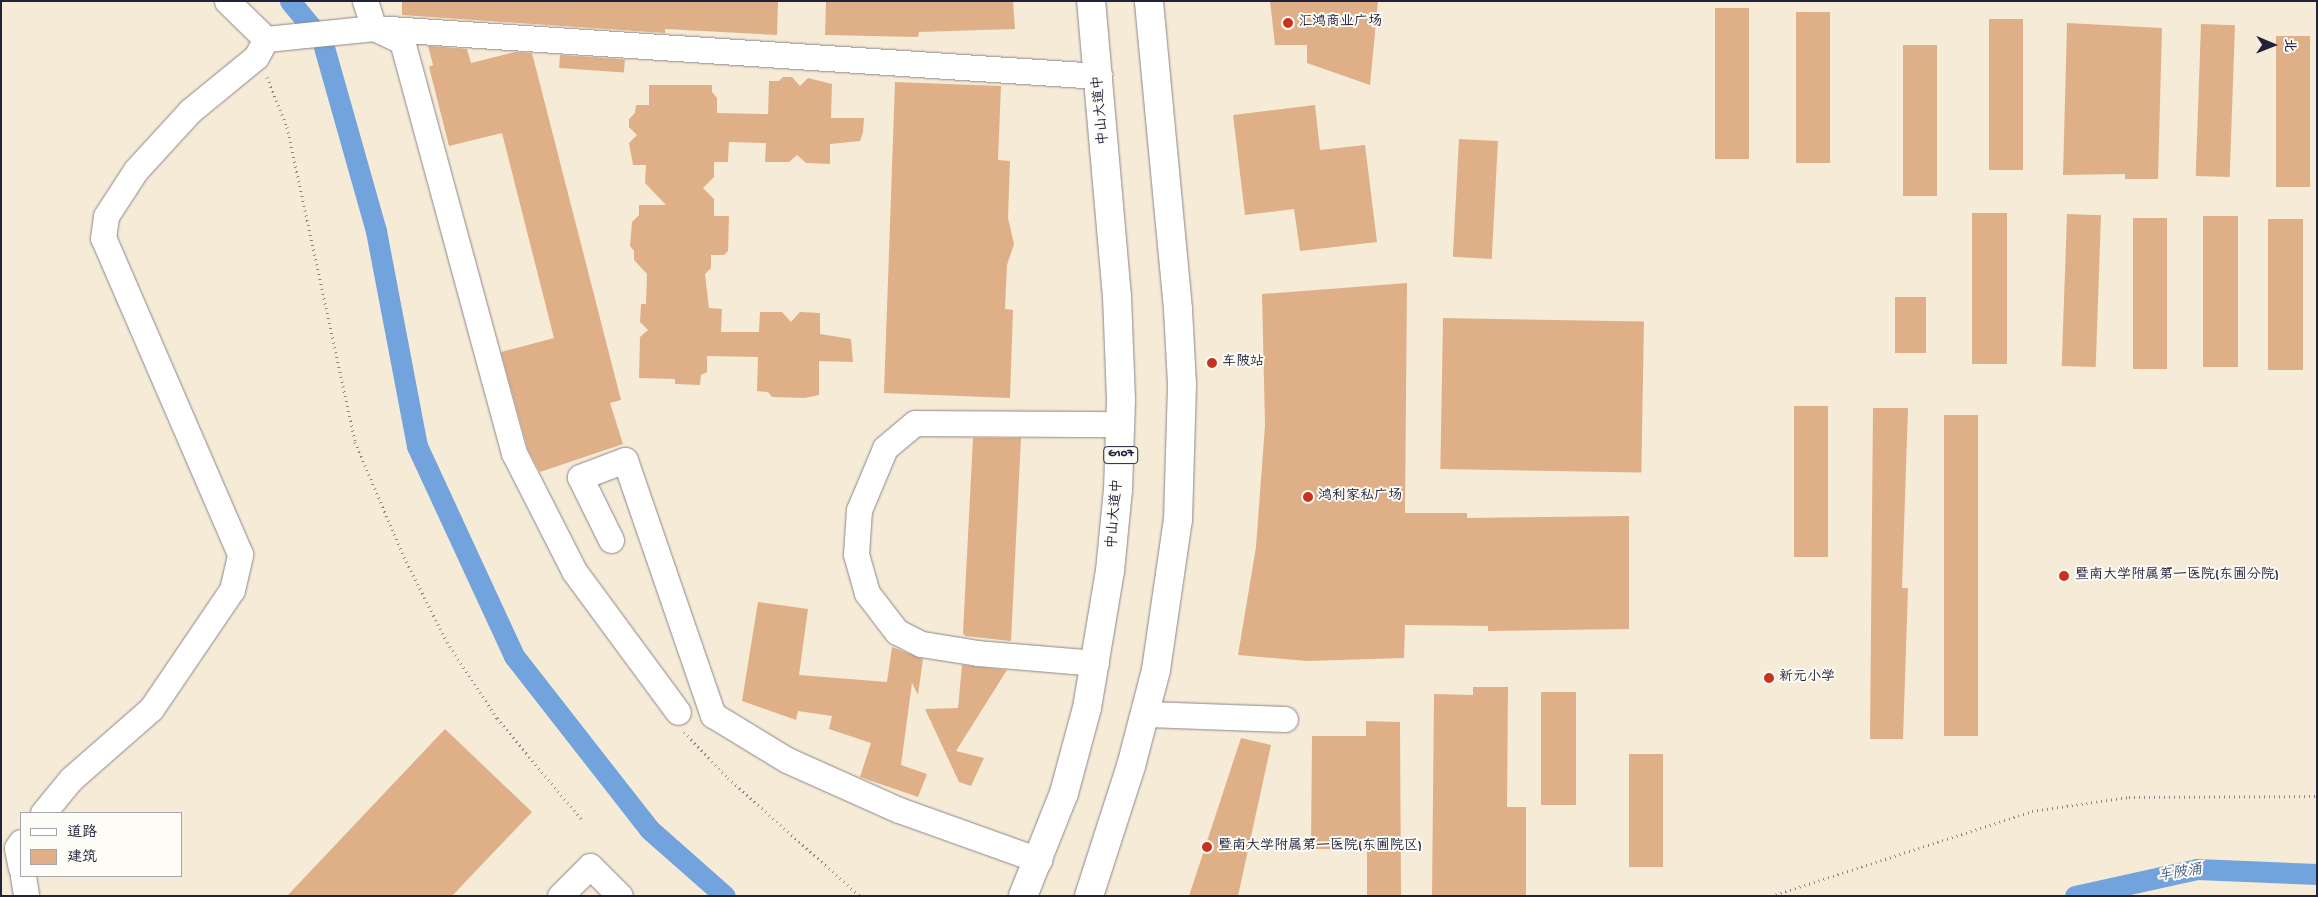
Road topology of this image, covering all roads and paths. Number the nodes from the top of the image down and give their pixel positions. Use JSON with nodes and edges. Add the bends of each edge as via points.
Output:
{"nodes":[{"id":1,"x":227,"y":1,"type":"edge"},
{"id":2,"x":365,"y":1,"type":"edge"},
{"id":3,"x":1091,"y":1,"type":"edge"},
{"id":4,"x":1150,"y":1,"type":"edge"},
{"id":5,"x":374,"y":28,"type":"junction"},
{"id":6,"x":266,"y":39,"type":"junction"},
{"id":7,"x":266,"y":73,"type":"dead end"},
{"id":8,"x":1099,"y":76,"type":"junction"},
{"id":9,"x":1121,"y":424,"type":"junction"},
{"id":10,"x":611,"y":540,"type":"dead end"},
{"id":11,"x":1096,"y":663,"type":"junction"},
{"id":12,"x":678,"y":712,"type":"joint"},
{"id":13,"x":1146,"y":714,"type":"junction"},
{"id":14,"x":1285,"y":718,"type":"dead end"},
{"id":15,"x":2317,"y":796,"type":"edge"},
{"id":16,"x":44,"y":812,"type":"edge"},
{"id":17,"x":582,"y":820,"type":"dead end"},
{"id":18,"x":1039,"y":860,"type":"junction"},
{"id":19,"x":23,"y":877,"type":"edge"},
{"id":20,"x":26,"y":896,"type":"edge"},
{"id":21,"x":560,"y":896,"type":"edge"},
{"id":22,"x":620,"y":896,"type":"edge"},
{"id":23,"x":860,"y":896,"type":"edge"},
{"id":24,"x":1023,"y":896,"type":"edge"},
{"id":25,"x":1089,"y":896,"type":"edge"},
{"id":26,"x":1771,"y":896,"type":"edge"}],
"edges":[{"from":1,"to":6,"type":"street"},
{"from":2,"to":5,"type":"street"},
{"from":3,"to":8,"type":"highway","name":"中山大道中","number":"G107"},
{"from":4,"to":13,"type":"highway","via":[[1165,146],[1182,384],[1174,555]]},
{"from":5,"to":6,"type":"street"},
{"from":5,"to":8,"type":"street"},
{"from":5,"to":12,"type":"street","via":[[402,41],[514,453],[574,571]]},
{"from":6,"to":16,"type":"street","via":[[256,57],[190,111],[136,170],[106,216],[103,238],[240,554],[232,590],[151,709],[71,779]]},
{"from":7,"to":17,"type":"path","via":[[287,127],[355,442],[404,557],[447,642],[497,718]]},
{"from":8,"to":9,"type":"highway","name":"中山大道中","number":"G107","via":[[1116,279]]},
{"from":9,"to":11,"type":"highway","name":"中山大道中","number":"G107","via":[[1114,537]]},
{"from":9,"to":11,"type":"street","via":[[915,423],[884,448],[859,510],[856,554],[867,593],[897,632],[921,644]]},
{"from":10,"to":18,"type":"street","via":[[580,477],[625,460],[713,715],[744,737],[795,764],[899,810]]},
{"from":11,"to":18,"type":"highway","name":"中山大道中","number":"G107","via":[[1077,749]]},
{"from":12,"to":23,"type":"path","via":[[685,734],[722,772]]},
{"from":13,"to":14,"type":"street"},
{"from":13,"to":25,"type":"highway"},
{"from":15,"to":26,"type":"path","via":[[2129,797],[2032,811]]},
{"from":18,"to":24,"type":"highway","name":"中山大道中","number":"G107"},
{"from":19,"to":20,"type":"street"},
{"from":21,"to":22,"type":"street","via":[[590,866]]}]}
